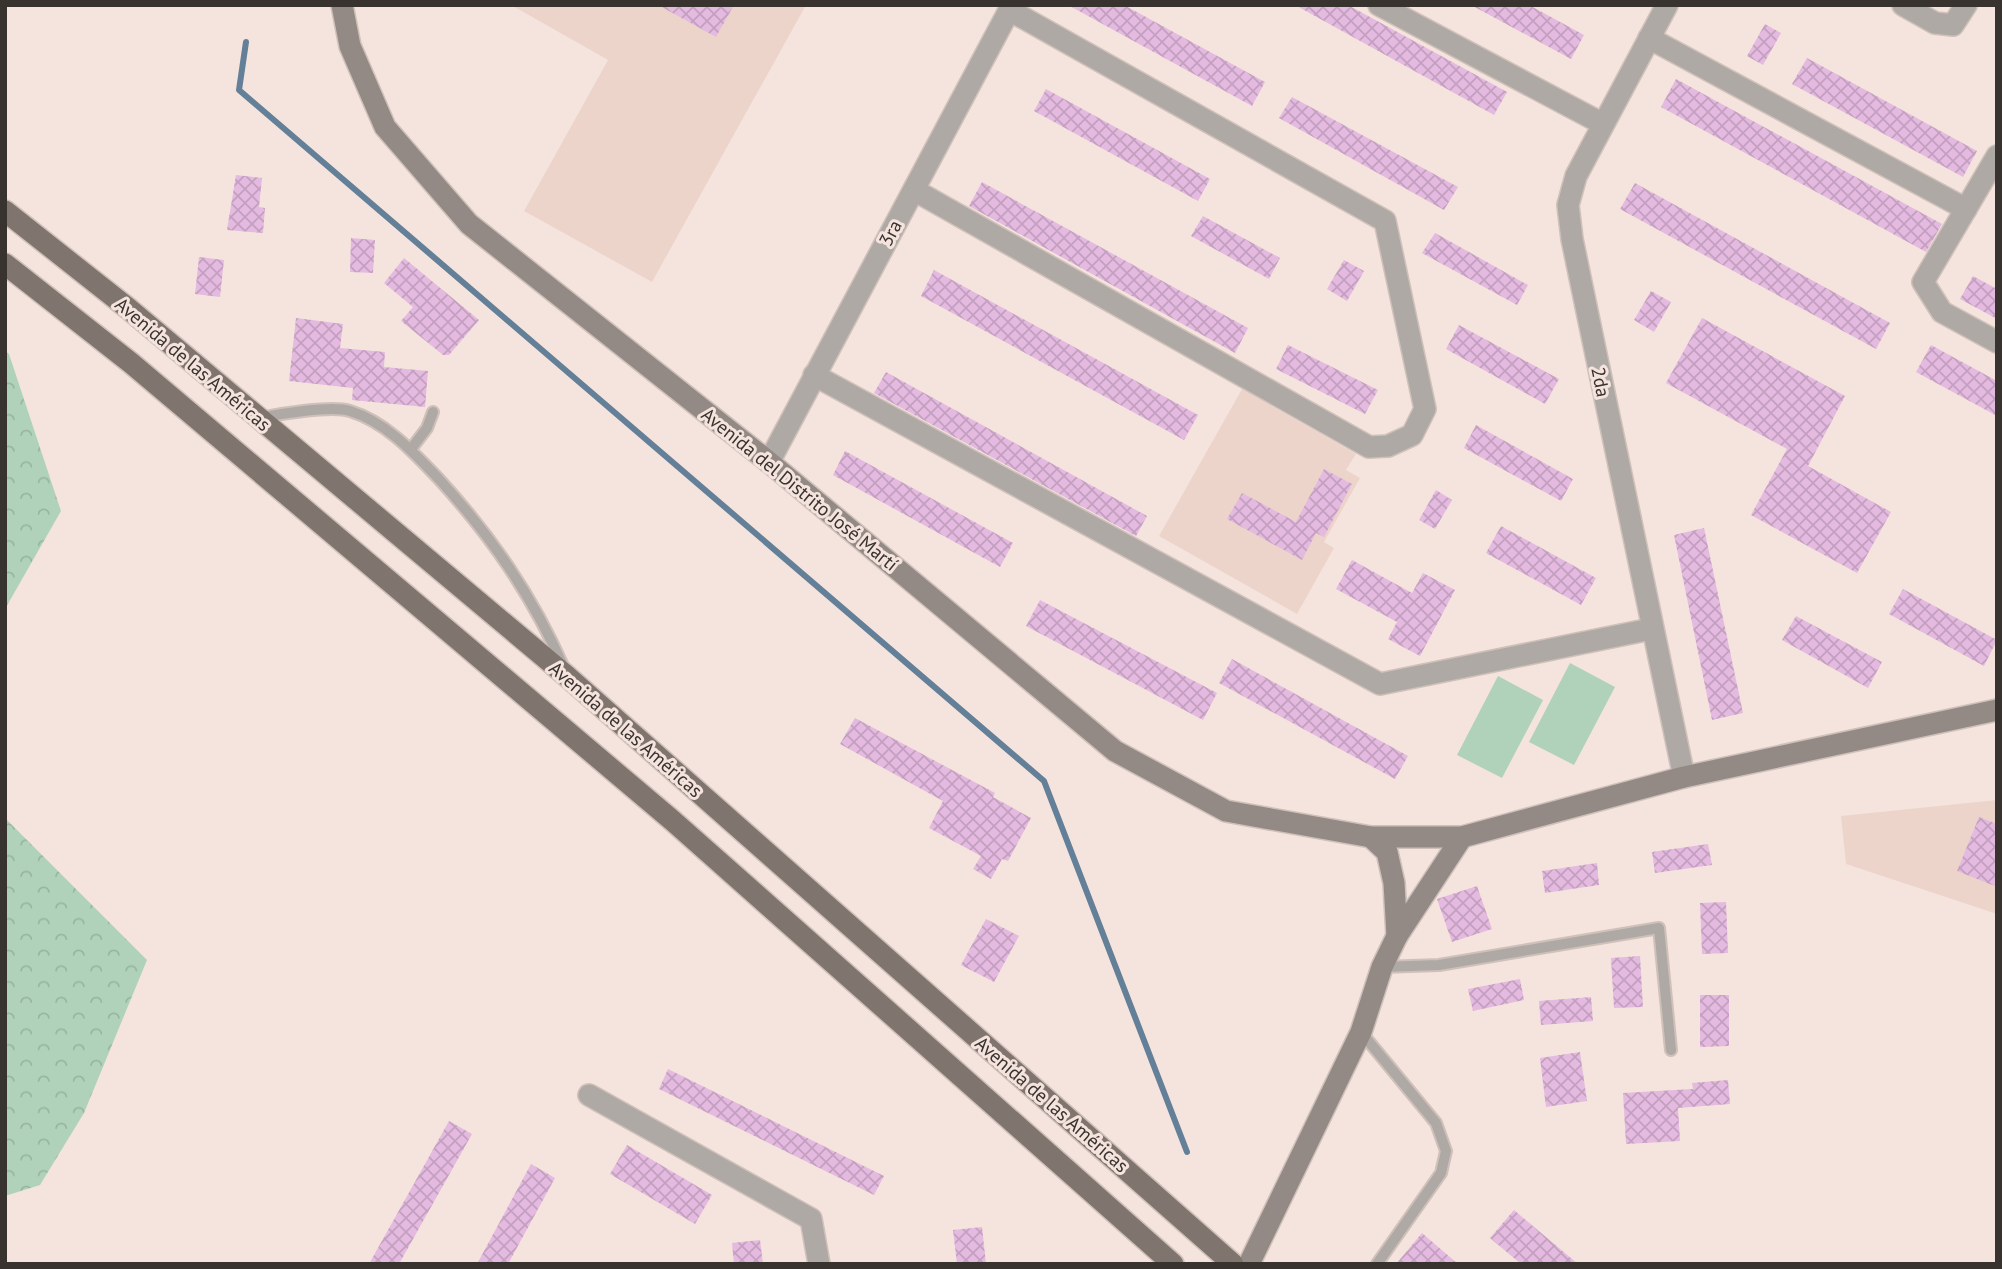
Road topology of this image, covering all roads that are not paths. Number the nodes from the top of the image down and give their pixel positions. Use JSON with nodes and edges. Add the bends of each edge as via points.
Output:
{"nodes":[{"id":1,"x":342,"y":5,"type":"edge"},
{"id":2,"x":1379,"y":5,"type":"edge"},
{"id":3,"x":1667,"y":5,"type":"edge"},
{"id":4,"x":1903,"y":5,"type":"edge"},
{"id":5,"x":1966,"y":5,"type":"edge"},
{"id":6,"x":1011,"y":8,"type":"edge"},
{"id":7,"x":1649,"y":38,"type":"junction"},
{"id":8,"x":1603,"y":124,"type":"junction"},
{"id":9,"x":1997,"y":156,"type":"edge"},
{"id":10,"x":914,"y":190,"type":"junction"},
{"id":11,"x":1966,"y":209,"type":"junction"},
{"id":12,"x":5,"y":211,"type":"edge"},
{"id":13,"x":5,"y":264,"type":"edge"},
{"id":14,"x":1997,"y":342,"type":"edge"},
{"id":15,"x":814,"y":375,"type":"junction"},
{"id":16,"x":433,"y":412,"type":"dead end"},
{"id":17,"x":257,"y":418,"type":"junction"},
{"id":18,"x":411,"y":449,"type":"junction"},
{"id":19,"x":769,"y":462,"type":"junction"},
{"id":20,"x":1651,"y":629,"type":"junction"},
{"id":21,"x":568,"y":677,"type":"junction"},
{"id":22,"x":1997,"y":710,"type":"edge"},
{"id":23,"x":1684,"y":778,"type":"junction"},
{"id":24,"x":1371,"y":837,"type":"junction"},
{"id":25,"x":1462,"y":837,"type":"junction"},
{"id":26,"x":1398,"y":936,"type":"junction"},
{"id":27,"x":1382,"y":967,"type":"junction"},
{"id":28,"x":1361,"y":1032,"type":"junction"},
{"id":29,"x":1671,"y":1050,"type":"dead end"},
{"id":30,"x":589,"y":1096,"type":"dead end"},
{"id":31,"x":1168,"y":1262,"type":"edge"},
{"id":32,"x":819,"y":1264,"type":"edge"},
{"id":33,"x":1233,"y":1264,"type":"edge"},
{"id":34,"x":1250,"y":1264,"type":"edge"},
{"id":35,"x":1377,"y":1264,"type":"edge"}],
"edges":[{"from":1,"to":19,"type":"main road","name":"Avenida del Distrito José Martí","via":[[350,46],[385,127],[469,224]]},
{"from":2,"to":8,"type":"street"},
{"from":3,"to":7,"type":"street","name":"2da"},
{"from":4,"to":5,"type":"street","via":[[1935,23],[1953,25]]},
{"from":6,"to":10,"type":"street","name":"3ra"},
{"from":6,"to":10,"type":"street","via":[[1385,221],[1425,410],[1412,435],[1388,446],[1369,447]]},
{"from":7,"to":8,"type":"street","name":"2da"},
{"from":7,"to":11,"type":"street"},
{"from":8,"to":20,"type":"street","name":"2da","via":[[1576,176],[1568,205]]},
{"from":9,"to":11,"type":"street"},
{"from":10,"to":15,"type":"street","name":"3ra"},
{"from":11,"to":14,"type":"street","via":[[1923,282],[1942,312]]},
{"from":12,"to":17,"type":"main road","name":"Avenida de las Américas"},
{"from":13,"to":31,"type":"main road","name":"Avenida de las Américas","via":[[131,363],[673,821]]},
{"from":15,"to":19,"type":"street","name":"3ra"},
{"from":15,"to":20,"type":"street","via":[[1380,684]]},
{"from":16,"to":18,"type":"lane"},
{"from":17,"to":18,"type":"lane","via":[[348,410],[384,428]]},
{"from":17,"to":21,"type":"main road","name":"Avenida de las Américas"},
{"from":18,"to":21,"type":"lane","via":[[480,523],[518,577],[542,617]]},
{"from":19,"to":24,"type":"main road","name":"Avenida del Distrito José Martí","via":[[1115,751],[1226,811]]},
{"from":20,"to":23,"type":"street","name":"2da"},
{"from":21,"to":33,"type":"main road","name":"Avenida de las Américas"},
{"from":22,"to":23,"type":"main road","name":"Avenida del Distrito José Martí"},
{"from":23,"to":25,"type":"main road","name":"Avenida del Distrito José Martí"},
{"from":24,"to":25,"type":"main road","name":"Avenida del Distrito José Martí"},
{"from":24,"to":26,"type":"main road","via":[[1387,852]]},
{"from":25,"to":26,"type":"main road"},
{"from":26,"to":27,"type":"main road"},
{"from":27,"to":28,"type":"main road"},
{"from":27,"to":29,"type":"lane","via":[[1439,965],[1659,928]]},
{"from":28,"to":34,"type":"main road"},
{"from":28,"to":35,"type":"lane","via":[[1436,1123],[1446,1151],[1441,1173]]},
{"from":30,"to":32,"type":"street","via":[[811,1219]]}]}
